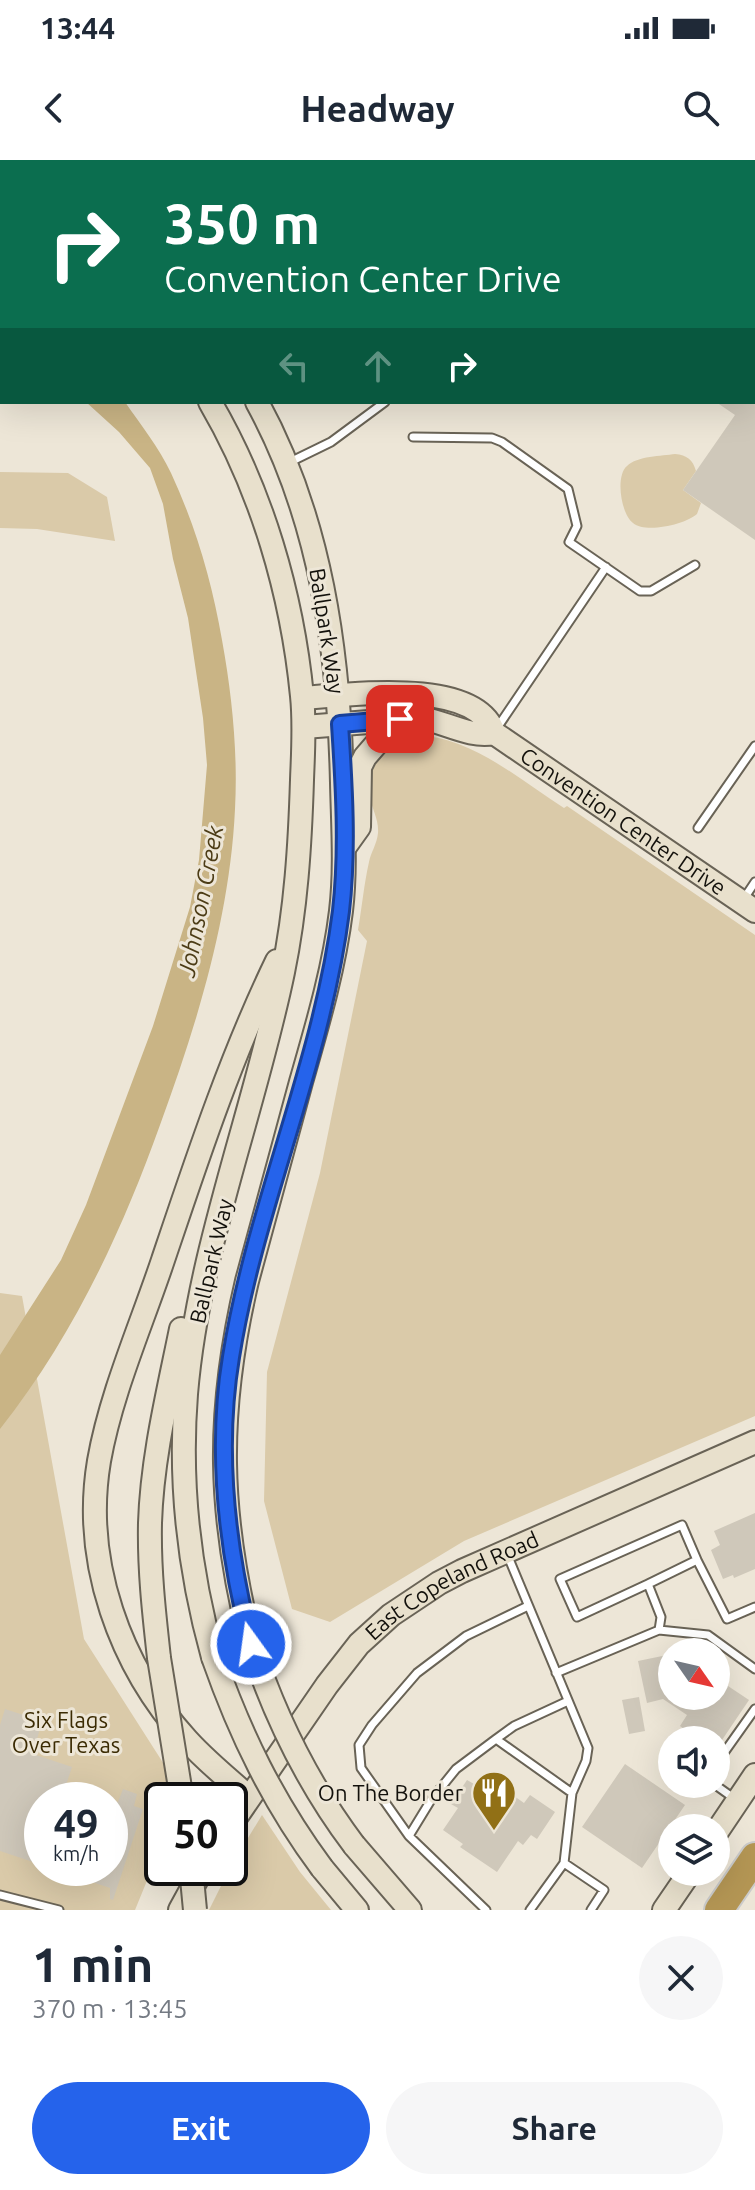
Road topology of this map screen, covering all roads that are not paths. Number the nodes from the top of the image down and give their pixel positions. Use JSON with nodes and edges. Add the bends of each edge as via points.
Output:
{"nodes":[{"id":1,"x":211,"y":404,"type":"edge"},
{"id":2,"x":258,"y":404,"type":"edge"},
{"id":3,"x":379,"y":404,"type":"edge"},
{"id":4,"x":413,"y":437,"type":"dead end"},
{"id":5,"x":285,"y":464,"type":"junction"},
{"id":6,"x":249,"y":479,"type":"junction"},
{"id":7,"x":695,"y":565,"type":"dead end"},
{"id":8,"x":606,"y":567,"type":"junction"},
{"id":9,"x":338,"y":696,"type":"junction"},
{"id":10,"x":303,"y":698,"type":"junction"},
{"id":11,"x":421,"y":718,"type":"junction"},
{"id":12,"x":340,"y":724,"type":"junction"},
{"id":13,"x":304,"y":727,"type":"junction"},
{"id":14,"x":494,"y":733,"type":"junction"},
{"id":15,"x":755,"y":746,"type":"edge"},
{"id":16,"x":698,"y":828,"type":"dead end"},
{"id":17,"x":344,"y":848,"type":"junction"},
{"id":18,"x":755,"y":882,"type":"edge"},
{"id":19,"x":748,"y":906,"type":"edge"},
{"id":20,"x":290,"y":934,"type":"junction"},
{"id":21,"x":230,"y":1175,"type":"junction"},
{"id":22,"x":755,"y":1442,"type":"edge"},
{"id":23,"x":506,"y":1551,"type":"junction"},
{"id":24,"x":697,"y":1560,"type":"junction"},
{"id":25,"x":648,"y":1584,"type":"junction"},
{"id":26,"x":528,"y":1606,"type":"junction"},
{"id":27,"x":755,"y":1607,"type":"edge"},
{"id":28,"x":659,"y":1630,"type":"junction"},
{"id":29,"x":755,"y":1669,"type":"edge"},
{"id":30,"x":556,"y":1673,"type":"junction"},
{"id":31,"x":568,"y":1701,"type":"junction"},
{"id":32,"x":755,"y":1709,"type":"edge"},
{"id":33,"x":496,"y":1739,"type":"junction"},
{"id":34,"x":730,"y":1744,"type":"edge"},
{"id":35,"x":755,"y":1775,"type":"edge"},
{"id":36,"x":179,"y":1782,"type":"edge"},
{"id":37,"x":572,"y":1793,"type":"junction"},
{"id":38,"x":730,"y":1796,"type":"edge"},
{"id":39,"x":249,"y":1797,"type":"joint"},
{"id":40,"x":737,"y":1801,"type":"junction"},
{"id":41,"x":728,"y":1814,"type":"edge"},
{"id":42,"x":409,"y":1836,"type":"junction"},
{"id":43,"x":755,"y":1857,"type":"edge"},
{"id":44,"x":564,"y":1863,"type":"junction"},
{"id":45,"x":193,"y":1886,"type":"edge"},
{"id":46,"x":193,"y":1886,"type":"edge"},
{"id":47,"x":680,"y":1886,"type":"edge"},
{"id":48,"x":0,"y":1895,"type":"edge"},
{"id":49,"x":59,"y":1910,"type":"edge"},
{"id":50,"x":180,"y":1910,"type":"edge"},
{"id":51,"x":195,"y":1910,"type":"edge"},
{"id":52,"x":357,"y":1910,"type":"edge"},
{"id":53,"x":410,"y":1910,"type":"edge"},
{"id":54,"x":486,"y":1910,"type":"edge"},
{"id":55,"x":530,"y":1910,"type":"edge"},
{"id":56,"x":591,"y":1910,"type":"edge"},
{"id":57,"x":664,"y":1910,"type":"edge"},
{"id":58,"x":719,"y":1910,"type":"edge"}],
"edges":[{"from":1,"to":6,"type":"main road","name":"Ballpark Way"},
{"from":2,"to":5,"type":"main road","name":"Ballpark Way"},
{"from":3,"to":5,"type":"lane","via":[[331,442]]},
{"from":4,"to":8,"type":"lane","via":[[502,442],[568,489],[577,526],[569,542]]},
{"from":5,"to":6,"type":"main road"},
{"from":5,"to":9,"type":"main road","name":"Ballpark Way","via":[[318,564]]},
{"from":6,"to":10,"type":"main road","name":"Ballpark Way","via":[[282,581]]},
{"from":7,"to":8,"type":"lane","via":[[645,592]]},
{"from":8,"to":14,"type":"lane"},
{"from":9,"to":10,"type":"main road","name":"Convention Center Drive"},
{"from":9,"to":12,"type":"main road","name":"Ballpark Way"},
{"from":9,"to":14,"type":"main road","name":"Convention Center Drive","via":[[436,696],[478,711]]},
{"from":10,"to":13,"type":"main road","name":"Ballpark Way"},
{"from":11,"to":12,"type":"main road","name":"Convention Center Drive"},
{"from":11,"to":14,"type":"main road","name":"Convention Center Drive","via":[[483,735]]},
{"from":11,"to":17,"type":"main road","via":[[384,735],[365,757],[360,767],[359,827]]},
{"from":12,"to":13,"type":"main road","name":"Convention Center Drive"},
{"from":12,"to":17,"type":"main road","name":"Ballpark Way"},
{"from":13,"to":20,"type":"main road","name":"Ballpark Way","via":[[299,861]]},
{"from":14,"to":19,"type":"main road","name":"Convention Center Drive"},
{"from":15,"to":16,"type":"lane"},
{"from":17,"to":53,"type":"main road","name":"Ballpark Way","bridge":true,"via":[[331,966],[237,1324],[227,1389],[224,1472],[234,1577],[273,1705],[319,1796]]},
{"from":18,"to":19,"type":"lane"},
{"from":20,"to":21,"type":"main road","name":"Ballpark Way"},
{"from":20,"to":39,"type":"main road","via":[[254,1009],[185,1196],[109,1419],[95,1505],[104,1583],[119,1634],[141,1678],[186,1738]]},
{"from":21,"to":36,"type":"main road","bridge":true,"via":[[194,1275],[159,1440],[150,1536],[159,1658]]},
{"from":21,"to":52,"type":"main road","name":"Ballpark Way","bridge":true,"via":[[194,1331],[184,1433],[190,1547],[201,1611],[213,1657],[263,1778],[322,1868]]},
{"from":22,"to":23,"type":"main road","name":"East Copeland Road"},
{"from":23,"to":26,"type":"lane"},
{"from":23,"to":39,"type":"main road","name":"East Copeland Road","via":[[439,1583],[373,1630],[343,1663]]},
{"from":24,"to":25,"type":"lane"},
{"from":24,"to":25,"type":"lane","via":[[682,1525],[560,1579],[577,1617]]},
{"from":24,"to":27,"type":"lane","via":[[727,1619]]},
{"from":25,"to":28,"type":"lane","via":[[661,1617]]},
{"from":26,"to":30,"type":"lane"},
{"from":26,"to":42,"type":"lane","via":[[466,1636],[417,1673],[359,1745],[361,1768]]},
{"from":28,"to":29,"type":"lane","via":[[708,1635]]},
{"from":28,"to":30,"type":"lane"},
{"from":30,"to":31,"type":"lane"},
{"from":31,"to":33,"type":"lane"},
{"from":31,"to":37,"type":"lane","via":[[588,1748]]},
{"from":32,"to":34,"type":"lane"},
{"from":33,"to":37,"type":"lane"},
{"from":33,"to":42,"type":"lane","via":[[456,1769]]},
{"from":35,"to":40,"type":"main road"},
{"from":37,"to":44,"type":"lane"},
{"from":38,"to":40,"type":"lane"},
{"from":40,"to":41,"type":"main road"},
{"from":42,"to":54,"type":"lane"},
{"from":43,"to":58,"type":"highway"},
{"from":44,"to":55,"type":"lane"},
{"from":44,"to":56,"type":"lane","via":[[604,1890]]},
{"from":45,"to":51,"type":"main road","bridge":true},
{"from":46,"to":50,"type":"main road"},
{"from":47,"to":57,"type":"main road"},
{"from":48,"to":49,"type":"lane"}]}
